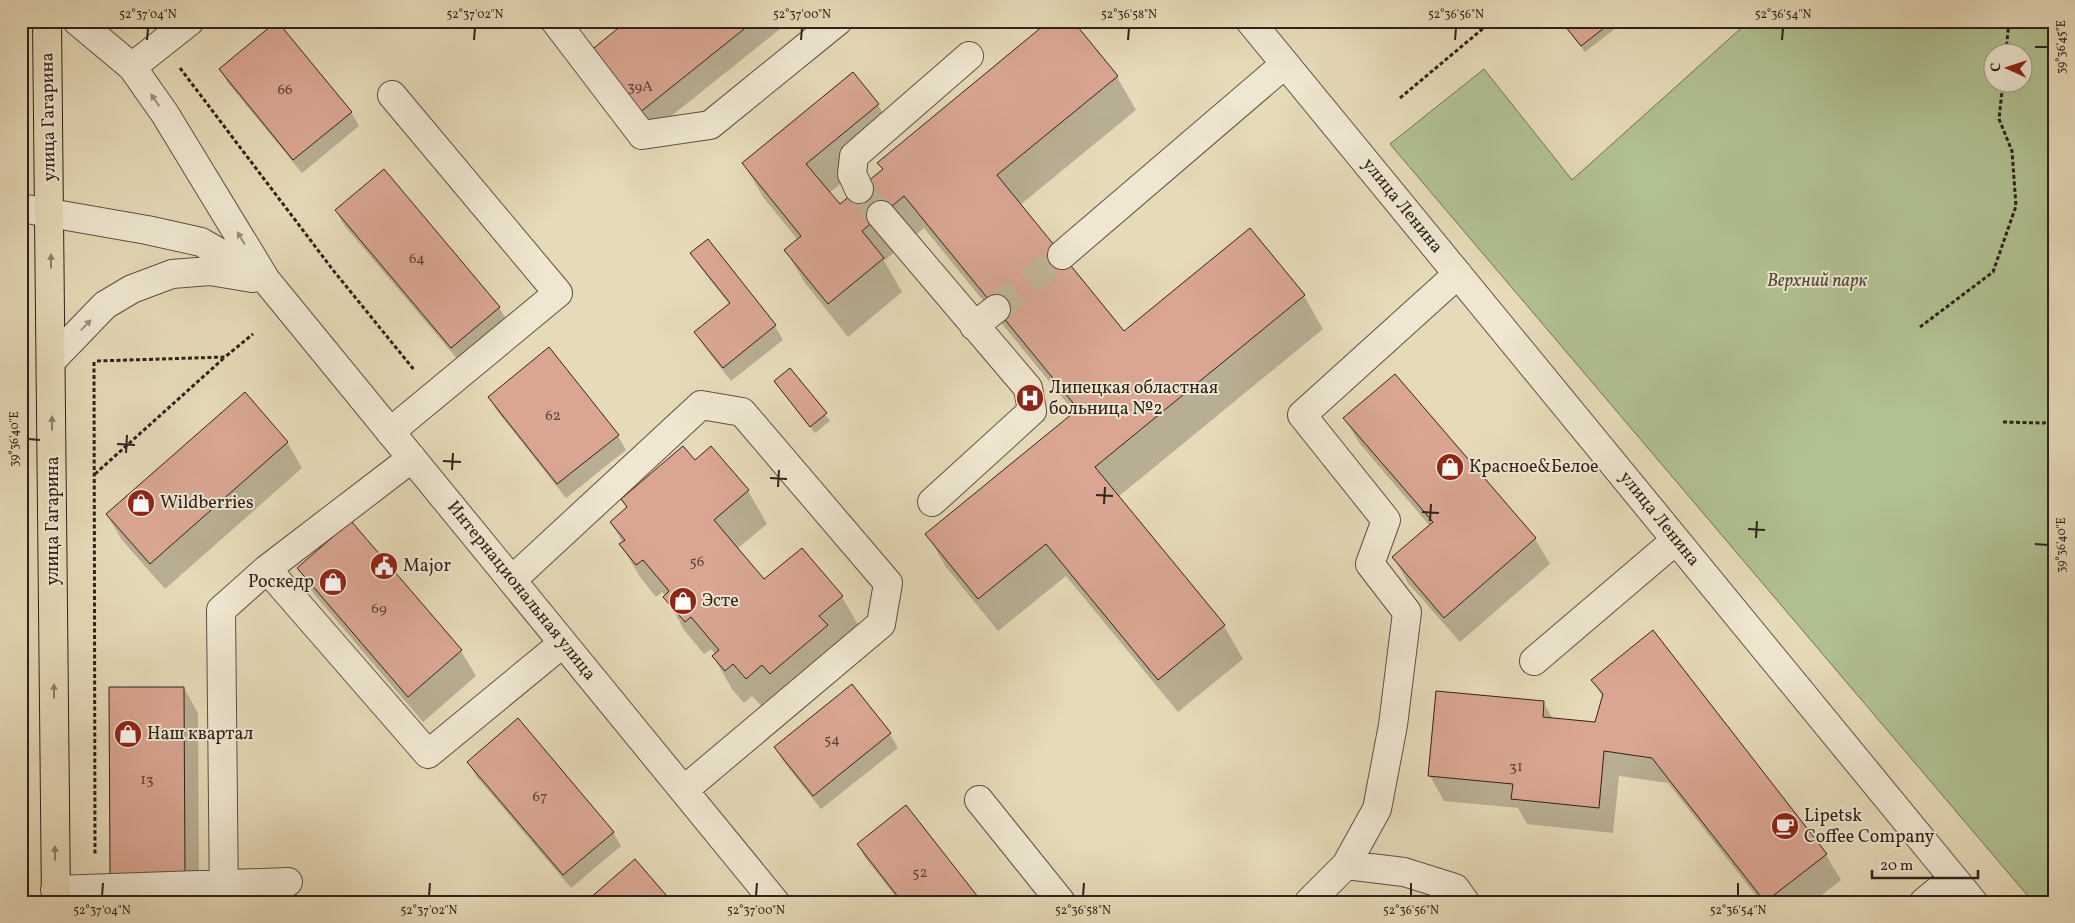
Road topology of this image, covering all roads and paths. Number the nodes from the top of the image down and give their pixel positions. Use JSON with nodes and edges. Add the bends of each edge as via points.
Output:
{"nodes":[{"id":1,"x":47,"y":21,"type":"edge"},
{"id":2,"x":77,"y":21,"type":"edge"},
{"id":3,"x":190,"y":21,"type":"edge"},
{"id":4,"x":555,"y":21,"type":"edge"},
{"id":5,"x":838,"y":21,"type":"edge"},
{"id":6,"x":1250,"y":21,"type":"edge"},
{"id":7,"x":1492,"y":21,"type":"edge"},
{"id":8,"x":2009,"y":21,"type":"edge"},
{"id":9,"x":2007,"y":42,"type":"edge"},
{"id":10,"x":162,"y":43,"type":"junction"},
{"id":11,"x":969,"y":56,"type":"dead end"},
{"id":12,"x":1285,"y":64,"type":"junction"},
{"id":13,"x":132,"y":67,"type":"junction"},
{"id":14,"x":2002,"y":92,"type":"edge"},
{"id":15,"x":392,"y":95,"type":"dead end"},
{"id":16,"x":1400,"y":98,"type":"dead end"},
{"id":17,"x":859,"y":188,"type":"tunnel mouth"},
{"id":18,"x":21,"y":208,"type":"edge"},
{"id":19,"x":50,"y":213,"type":"junction"},
{"id":20,"x":881,"y":215,"type":"tunnel mouth"},
{"id":21,"x":1062,"y":255,"type":"tunnel mouth"},
{"id":22,"x":1458,"y":274,"type":"junction"},
{"id":23,"x":266,"y":280,"type":"junction"},
{"id":24,"x":996,"y":309,"type":"tunnel mouth"},
{"id":25,"x":974,"y":326,"type":"junction"},
{"id":26,"x":1920,"y":326,"type":"dead end"},
{"id":27,"x":253,"y":334,"type":"dead end"},
{"id":28,"x":225,"y":357,"type":"junction"},
{"id":29,"x":52,"y":360,"type":"junction"},
{"id":30,"x":87,"y":361,"type":"dead end"},
{"id":31,"x":94,"y":361,"type":"junction"},
{"id":32,"x":435,"y":395,"type":"junction"},
{"id":33,"x":2054,"y":416,"type":"edge"},
{"id":34,"x":2003,"y":422,"type":"dead end"},
{"id":35,"x":390,"y":432,"type":"junction"},
{"id":36,"x":412,"y":458,"type":"junction"},
{"id":37,"x":94,"y":474,"type":"junction"},
{"id":38,"x":932,"y":502,"type":"dead end"},
{"id":39,"x":1676,"y":540,"type":"junction"},
{"id":40,"x":267,"y":569,"type":"junction"},
{"id":41,"x":512,"y":580,"type":"junction"},
{"id":42,"x":564,"y":644,"type":"junction"},
{"id":43,"x":1534,"y":661,"type":"dead end"},
{"id":44,"x":684,"y":790,"type":"junction"},
{"id":45,"x":979,"y":800,"type":"dead end"},
{"id":46,"x":1346,"y":865,"type":"junction"},
{"id":47,"x":1953,"y":878,"type":"junction"},
{"id":48,"x":288,"y":882,"type":"dead end"},
{"id":49,"x":95,"y":889,"type":"junction"},
{"id":50,"x":224,"y":893,"type":"edge"},
{"id":51,"x":56,"y":896,"type":"edge"},
{"id":52,"x":775,"y":902,"type":"edge"},
{"id":53,"x":1061,"y":902,"type":"edge"},
{"id":54,"x":1309,"y":902,"type":"edge"},
{"id":55,"x":1465,"y":902,"type":"edge"},
{"id":56,"x":1924,"y":902,"type":"edge"},
{"id":57,"x":1973,"y":902,"type":"edge"}],
"edges":[{"from":1,"to":19,"type":"main road","name":"улица Гагарина"},
{"from":2,"to":13,"type":"street"},
{"from":3,"to":10,"type":"street"},
{"from":4,"to":5,"type":"street","via":[[642,135],[710,125]]},
{"from":6,"to":12,"type":"street","name":"улица Ленина"},
{"from":7,"to":16,"type":"path"},
{"from":8,"to":9,"type":"path"},
{"from":10,"to":13,"type":"street"},
{"from":10,"to":32,"type":"path","via":[[333,270]]},
{"from":11,"to":17,"type":"street","via":[[854,156],[852,174]]},
{"from":12,"to":21,"type":"street"},
{"from":12,"to":22,"type":"street","name":"улица Ленина"},
{"from":23,"to":13,"type":"street","one_way":true,"via":[[165,114]]},
{"from":14,"to":26,"type":"path","via":[[1999,119],[2012,151],[2016,206],[1993,272]]},
{"from":15,"to":32,"type":"street","via":[[558,294]]},
{"from":18,"to":19,"type":"street"},
{"from":19,"to":23,"type":"street","via":[[201,242]]},
{"from":29,"to":19,"type":"main road","name":"улица Гагарина","one_way":true},
{"from":20,"to":25,"type":"street"},
{"from":22,"to":39,"type":"street","name":"улица Ленина"},
{"from":22,"to":46,"type":"street","via":[[1302,415],[1386,520],[1370,564],[1407,612],[1393,725],[1376,809]]},
{"from":29,"to":23,"type":"street","one_way":true,"via":[[105,305],[132,289],[172,274],[210,271]]},
{"from":23,"to":35,"type":"street","name":"Интернациональная улица"},
{"from":24,"to":25,"type":"street"},
{"from":25,"to":38,"type":"street","via":[[1028,388],[1032,411]]},
{"from":27,"to":28,"type":"path"},
{"from":28,"to":31,"type":"path"},
{"from":28,"to":37,"type":"path"},
{"from":51,"to":29,"type":"main road","name":"улица Гагарина","one_way":true},
{"from":30,"to":31,"type":"path"},
{"from":31,"to":37,"type":"path"},
{"from":32,"to":35,"type":"street"},
{"from":33,"to":34,"type":"path","via":[[2044,423]]},
{"from":35,"to":36,"type":"street","name":"Интернациональная улица"},
{"from":36,"to":40,"type":"street"},
{"from":36,"to":41,"type":"street","name":"Интернациональная улица"},
{"from":37,"to":49,"type":"path"},
{"from":39,"to":43,"type":"street"},
{"from":39,"to":47,"type":"street","name":"улица Ленина"},
{"from":40,"to":42,"type":"street","via":[[428,754]]},
{"from":40,"to":50,"type":"street","via":[[221,610]]},
{"from":41,"to":42,"type":"street","name":"Интернациональная улица"},
{"from":41,"to":44,"type":"street","via":[[701,404],[742,412],[888,583],[881,624]]},
{"from":42,"to":44,"type":"street","name":"Интернациональная улица"},
{"from":44,"to":52,"type":"street","name":"Интернациональная улица"},
{"from":45,"to":53,"type":"street"},
{"from":46,"to":54,"type":"street"},
{"from":46,"to":55,"type":"street","via":[[1404,872],[1455,888]]},
{"from":47,"to":56,"type":"street"},
{"from":47,"to":57,"type":"street","name":"улица Ленина"},
{"from":48,"to":50,"type":"street"},
{"from":49,"to":50,"type":"street"},
{"from":49,"to":51,"type":"street"}]}
